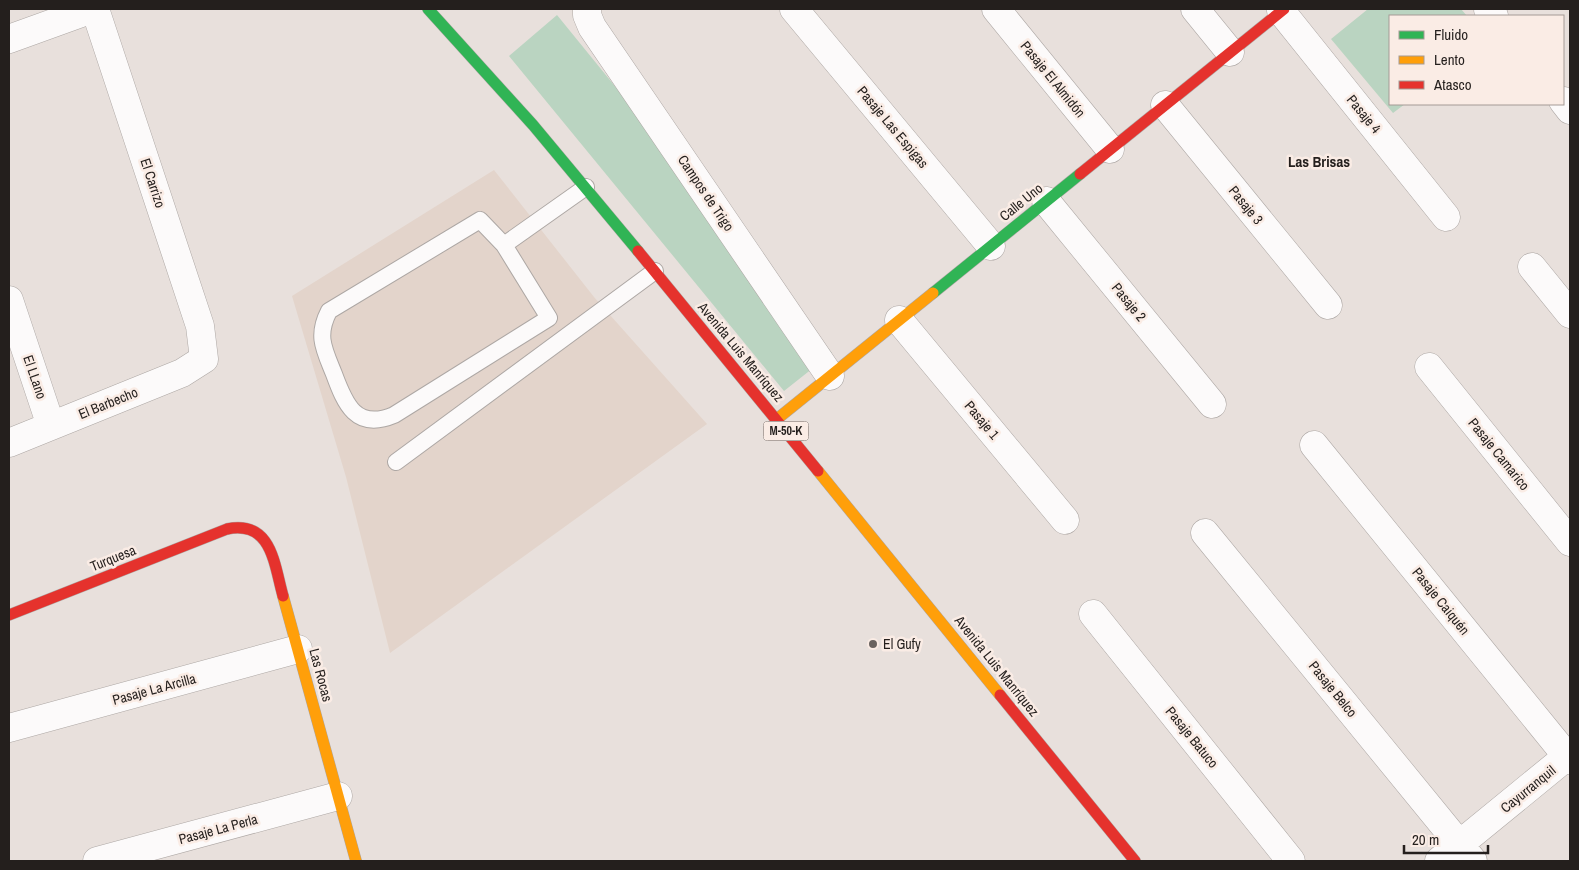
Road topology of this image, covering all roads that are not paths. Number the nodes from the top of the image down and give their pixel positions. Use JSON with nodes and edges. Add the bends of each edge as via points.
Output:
{"nodes":[{"id":1,"x":93,"y":9,"type":"edge"},
{"id":2,"x":428,"y":9,"type":"edge"},
{"id":3,"x":587,"y":9,"type":"edge"},
{"id":4,"x":794,"y":9,"type":"edge"},
{"id":5,"x":996,"y":9,"type":"edge"},
{"id":6,"x":1195,"y":9,"type":"edge"},
{"id":7,"x":1282,"y":10,"type":"edge"},
{"id":8,"x":9,"y":39,"type":"edge"},
{"id":9,"x":1230,"y":52,"type":"junction"},
{"id":10,"x":1165,"y":105,"type":"junction"},
{"id":11,"x":1110,"y":149,"type":"junction"},
{"id":12,"x":586,"y":187,"type":"junction"},
{"id":13,"x":1046,"y":201,"type":"junction"},
{"id":14,"x":1446,"y":217,"type":"dead end"},
{"id":15,"x":504,"y":245,"type":"junction"},
{"id":16,"x":991,"y":246,"type":"junction"},
{"id":17,"x":1532,"y":267,"type":"dead end"},
{"id":18,"x":654,"y":271,"type":"junction"},
{"id":19,"x":9,"y":300,"type":"edge"},
{"id":20,"x":1328,"y":305,"type":"dead end"},
{"id":21,"x":1570,"y":314,"type":"edge"},
{"id":22,"x":899,"y":320,"type":"junction"},
{"id":23,"x":204,"y":359,"type":"joint"},
{"id":24,"x":1429,"y":367,"type":"dead end"},
{"id":25,"x":830,"y":376,"type":"junction"},
{"id":26,"x":1212,"y":404,"type":"dead end"},
{"id":27,"x":777,"y":420,"type":"junction"},
{"id":28,"x":51,"y":426,"type":"junction"},
{"id":29,"x":9,"y":442,"type":"edge"},
{"id":30,"x":1314,"y":445,"type":"dead end"},
{"id":31,"x":396,"y":462,"type":"dead end"},
{"id":32,"x":1065,"y":520,"type":"dead end"},
{"id":33,"x":227,"y":529,"type":"joint"},
{"id":34,"x":1206,"y":533,"type":"dead end"},
{"id":35,"x":1570,"y":542,"type":"edge"},
{"id":36,"x":1093,"y":614,"type":"dead end"},
{"id":37,"x":9,"y":615,"type":"edge"},
{"id":38,"x":298,"y":649,"type":"junction"},
{"id":39,"x":9,"y":728,"type":"edge"},
{"id":40,"x":1569,"y":757,"type":"edge"},
{"id":41,"x":338,"y":796,"type":"junction"},
{"id":42,"x":1457,"y":856,"type":"edge"},
{"id":43,"x":97,"y":861,"type":"edge"},
{"id":44,"x":356,"y":861,"type":"edge"},
{"id":45,"x":1136,"y":861,"type":"edge"},
{"id":46,"x":1291,"y":861,"type":"edge"}],
"edges":[{"from":1,"to":8,"type":"street"},
{"from":1,"to":23,"type":"street","name":"El Carrizo","via":[[200,326]]},
{"from":2,"to":12,"type":"street","name":"Avenida Luis Manríquez","number":"M-50-K"},
{"from":3,"to":25,"type":"street","name":"Campos de Trigo","via":[[592,27]]},
{"from":4,"to":16,"type":"street","name":"Pasaje Las Espigas"},
{"from":5,"to":11,"type":"street","name":"Pasaje El Almidón"},
{"from":6,"to":9,"type":"street"},
{"from":7,"to":9,"type":"street","name":"Calle Uno"},
{"from":7,"to":14,"type":"street","name":"Pasaje 4"},
{"from":9,"to":10,"type":"street","name":"Calle Uno"},
{"from":10,"to":11,"type":"street","name":"Calle Uno"},
{"from":10,"to":20,"type":"street","name":"Pasaje 3"},
{"from":11,"to":13,"type":"street","name":"Calle Uno"},
{"from":12,"to":15,"type":"lane"},
{"from":12,"to":18,"type":"street","name":"Avenida Luis Manríquez","number":"M-50-K"},
{"from":13,"to":16,"type":"street","name":"Calle Uno"},
{"from":13,"to":26,"type":"street","name":"Pasaje 2"},
{"from":15,"to":15,"type":"lane","via":[[549,318],[394,415],[375,420],[356,414],[343,397],[321,342],[323,324],[329,311],[480,220]]},
{"from":16,"to":22,"type":"street","name":"Calle Uno"},
{"from":17,"to":21,"type":"street"},
{"from":18,"to":27,"type":"street","name":"Avenida Luis Manríquez","number":"M-50-K"},
{"from":18,"to":31,"type":"lane"},
{"from":19,"to":28,"type":"street","name":"El LLano"},
{"from":22,"to":25,"type":"street","name":"Calle Uno"},
{"from":22,"to":32,"type":"street","name":"Pasaje 1"},
{"from":23,"to":28,"type":"street","name":"El Barbecho","via":[[182,373]]},
{"from":24,"to":35,"type":"street","name":"Pasaje Camarico"},
{"from":25,"to":27,"type":"street","name":"Calle Uno"},
{"from":27,"to":45,"type":"street","name":"Avenida Luis Manríquez","number":"M-50-K"},
{"from":28,"to":29,"type":"street","name":"El Barbecho"},
{"from":30,"to":40,"type":"street","name":"Pasaje Caiquén"},
{"from":33,"to":37,"type":"street","name":"Turquesa"},
{"from":33,"to":38,"type":"street","name":"Las Rocas","via":[[248,527],[263,535],[268,543]]},
{"from":34,"to":42,"type":"street","name":"Pasaje Belco"},
{"from":36,"to":46,"type":"street","name":"Pasaje Batuco"},
{"from":38,"to":39,"type":"street","name":"Pasaje La Arcilla"},
{"from":38,"to":41,"type":"street","name":"Las Rocas"},
{"from":40,"to":42,"type":"street","name":"Cayurranquil"},
{"from":41,"to":43,"type":"street","name":"Pasaje La Perla"},
{"from":41,"to":44,"type":"street","name":"Las Rocas"}]}
